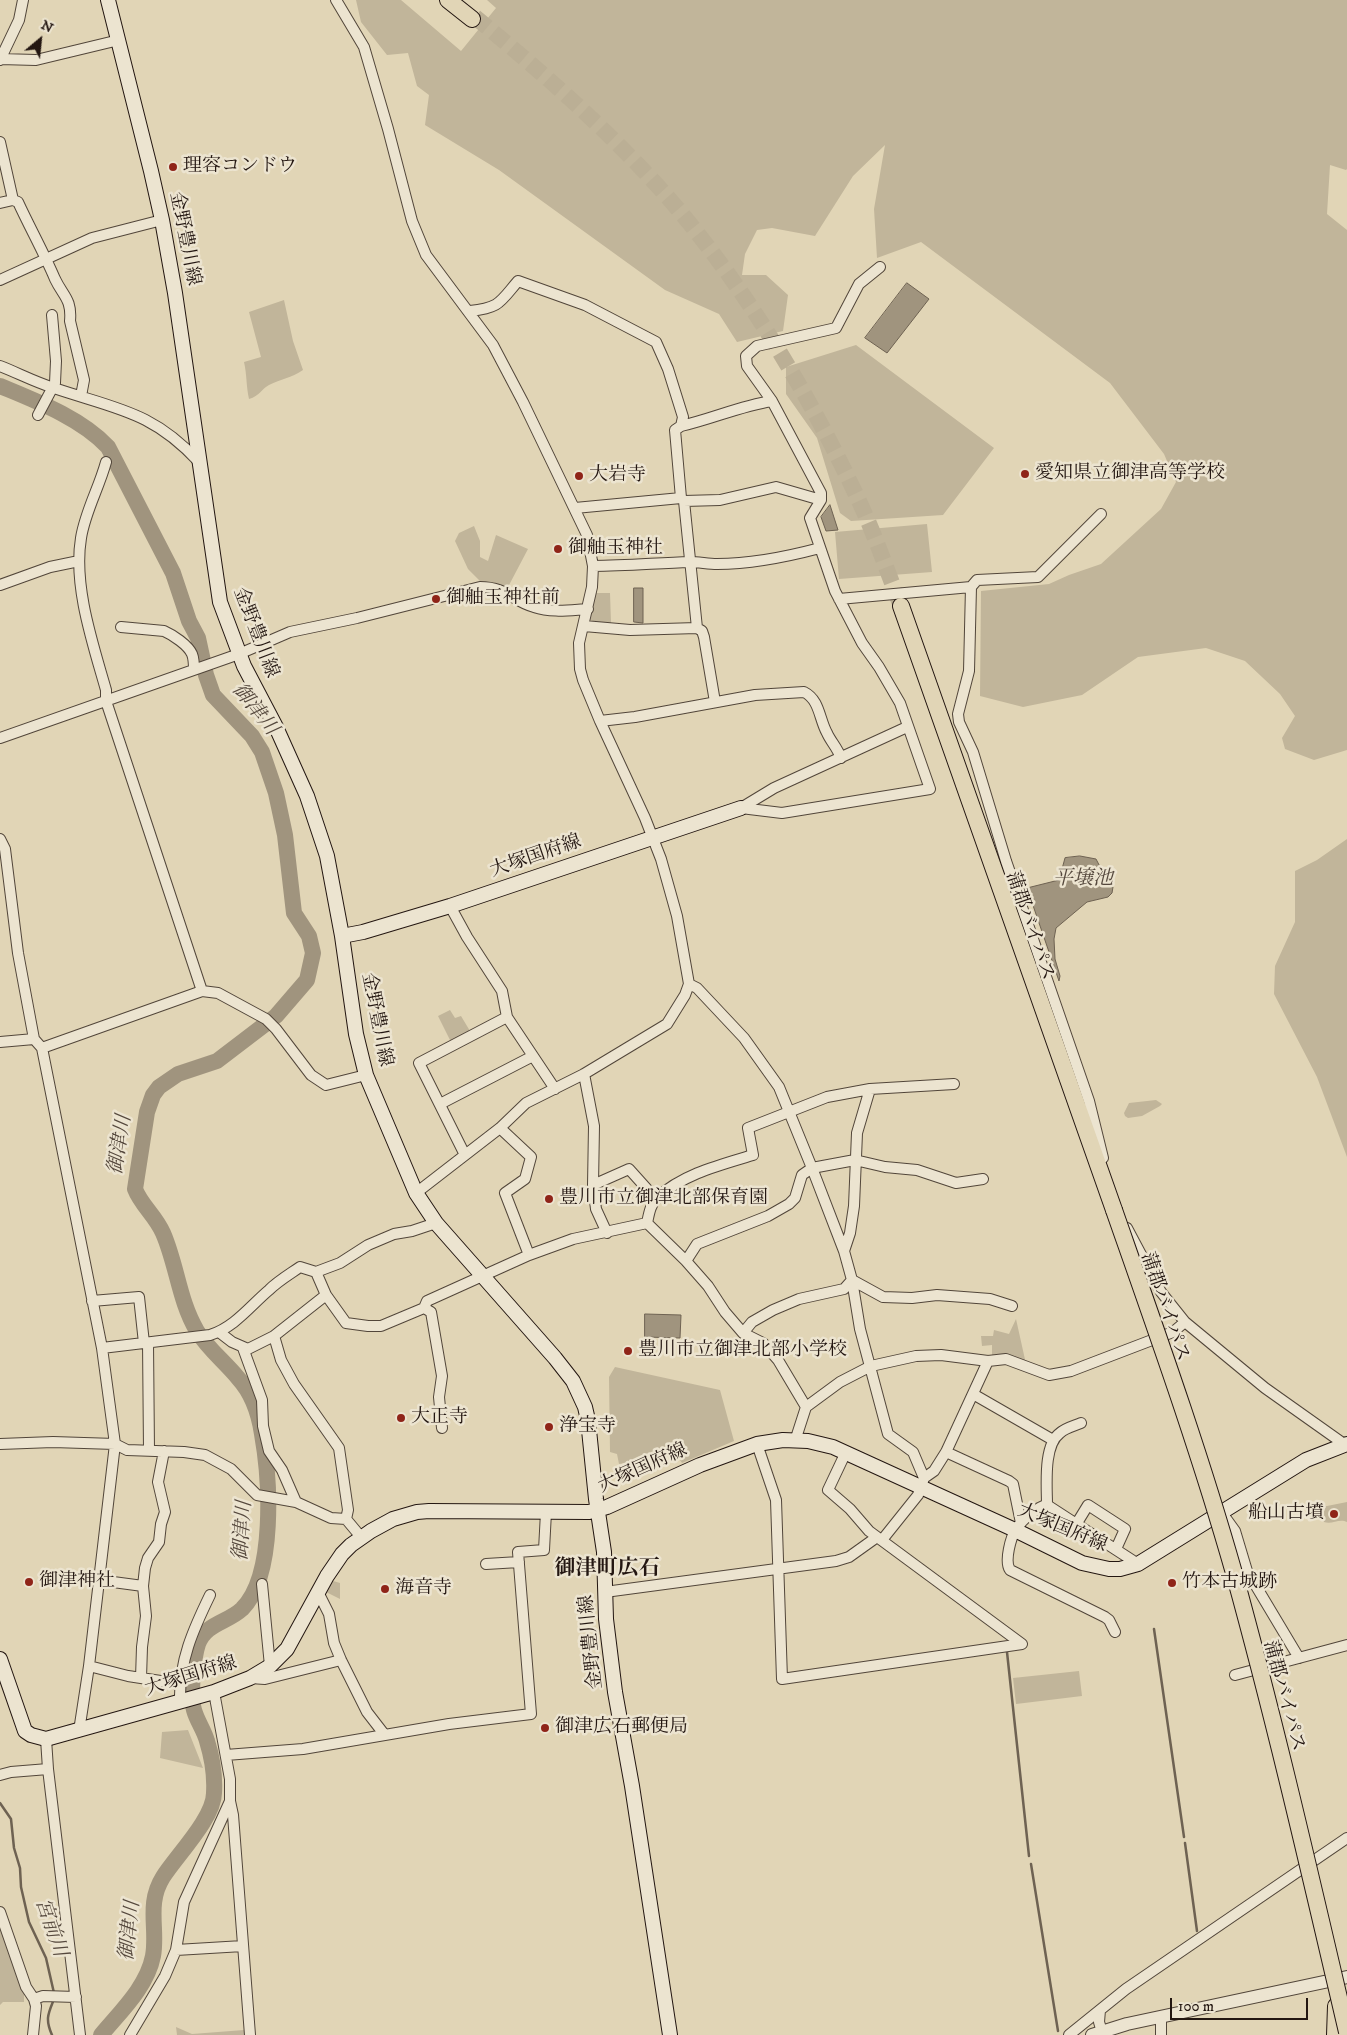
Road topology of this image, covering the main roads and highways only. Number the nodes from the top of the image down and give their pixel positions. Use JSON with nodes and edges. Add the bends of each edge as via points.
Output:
{"nodes":[{"id":1,"x":108,"y":0,"type":"edge"},
{"id":2,"x":448,"y":0,"type":"edge"},
{"id":3,"x":455,"y":0,"type":"edge"},
{"id":4,"x":898,"y":608,"type":"tunnel mouth"},
{"id":5,"x":741,"y":808,"type":"road end"},
{"id":6,"x":342,"y":936,"type":"junction"},
{"id":7,"x":1111,"y":1211,"type":"junction"},
{"id":8,"x":1345,"y":1444,"type":"edge"},
{"id":9,"x":598,"y":1510,"type":"junction"},
{"id":10,"x":0,"y":1659,"type":"edge"},
{"id":11,"x":4,"y":1684,"type":"edge"},
{"id":12,"x":1336,"y":2006,"type":"junction"},
{"id":13,"x":1347,"y":2032,"type":"edge"},
{"id":14,"x":670,"y":2035,"type":"edge"},
{"id":15,"x":1335,"y":2035,"type":"edge"},
{"id":16,"x":1342,"y":2035,"type":"edge"}],
"edges":[{"from":1,"to":6,"type":"main road","name":"金野豊川線","via":[[162,220],[220,602],[239,654],[307,796],[327,856]]},
{"from":2,"to":3,"type":"highway","via":[[474,18]]},
{"from":4,"to":7,"type":"highway","name":"蒲郡バイパス"},
{"from":5,"to":6,"type":"main road","name":"大塚国府線","via":[[450,906]]},
{"from":6,"to":9,"type":"main road","name":"金野豊川線","via":[[356,1034],[366,1076],[416,1193],[436,1223],[573,1382],[588,1420]]},
{"from":7,"to":12,"type":"highway","name":"蒲郡バイパス","bridge":true,"via":[[1225,1561],[1312,1893]]},
{"from":7,"to":13,"type":"highway","name":"蒲郡バイパス","bridge":true,"via":[[1169,1366],[1233,1571],[1281,1748]]},
{"from":8,"to":9,"type":"main road","name":"大塚国府線","via":[[1306,1460],[1138,1564],[1120,1569],[1095,1568],[1018,1527],[923,1483],[821,1443],[757,1444],[700,1464]]},
{"from":9,"to":11,"type":"main road","name":"大塚国府線","via":[[429,1511],[393,1520],[361,1537],[334,1564],[293,1640],[279,1658],[250,1678],[214,1692],[46,1740],[25,1731]]},
{"from":9,"to":14,"type":"main road","name":"金野豊川線","via":[[615,1692]]},
{"from":10,"to":11,"type":"main road"},
{"from":12,"to":15,"type":"highway"},
{"from":12,"to":16,"type":"highway","name":"蒲郡バイパス"}]}
